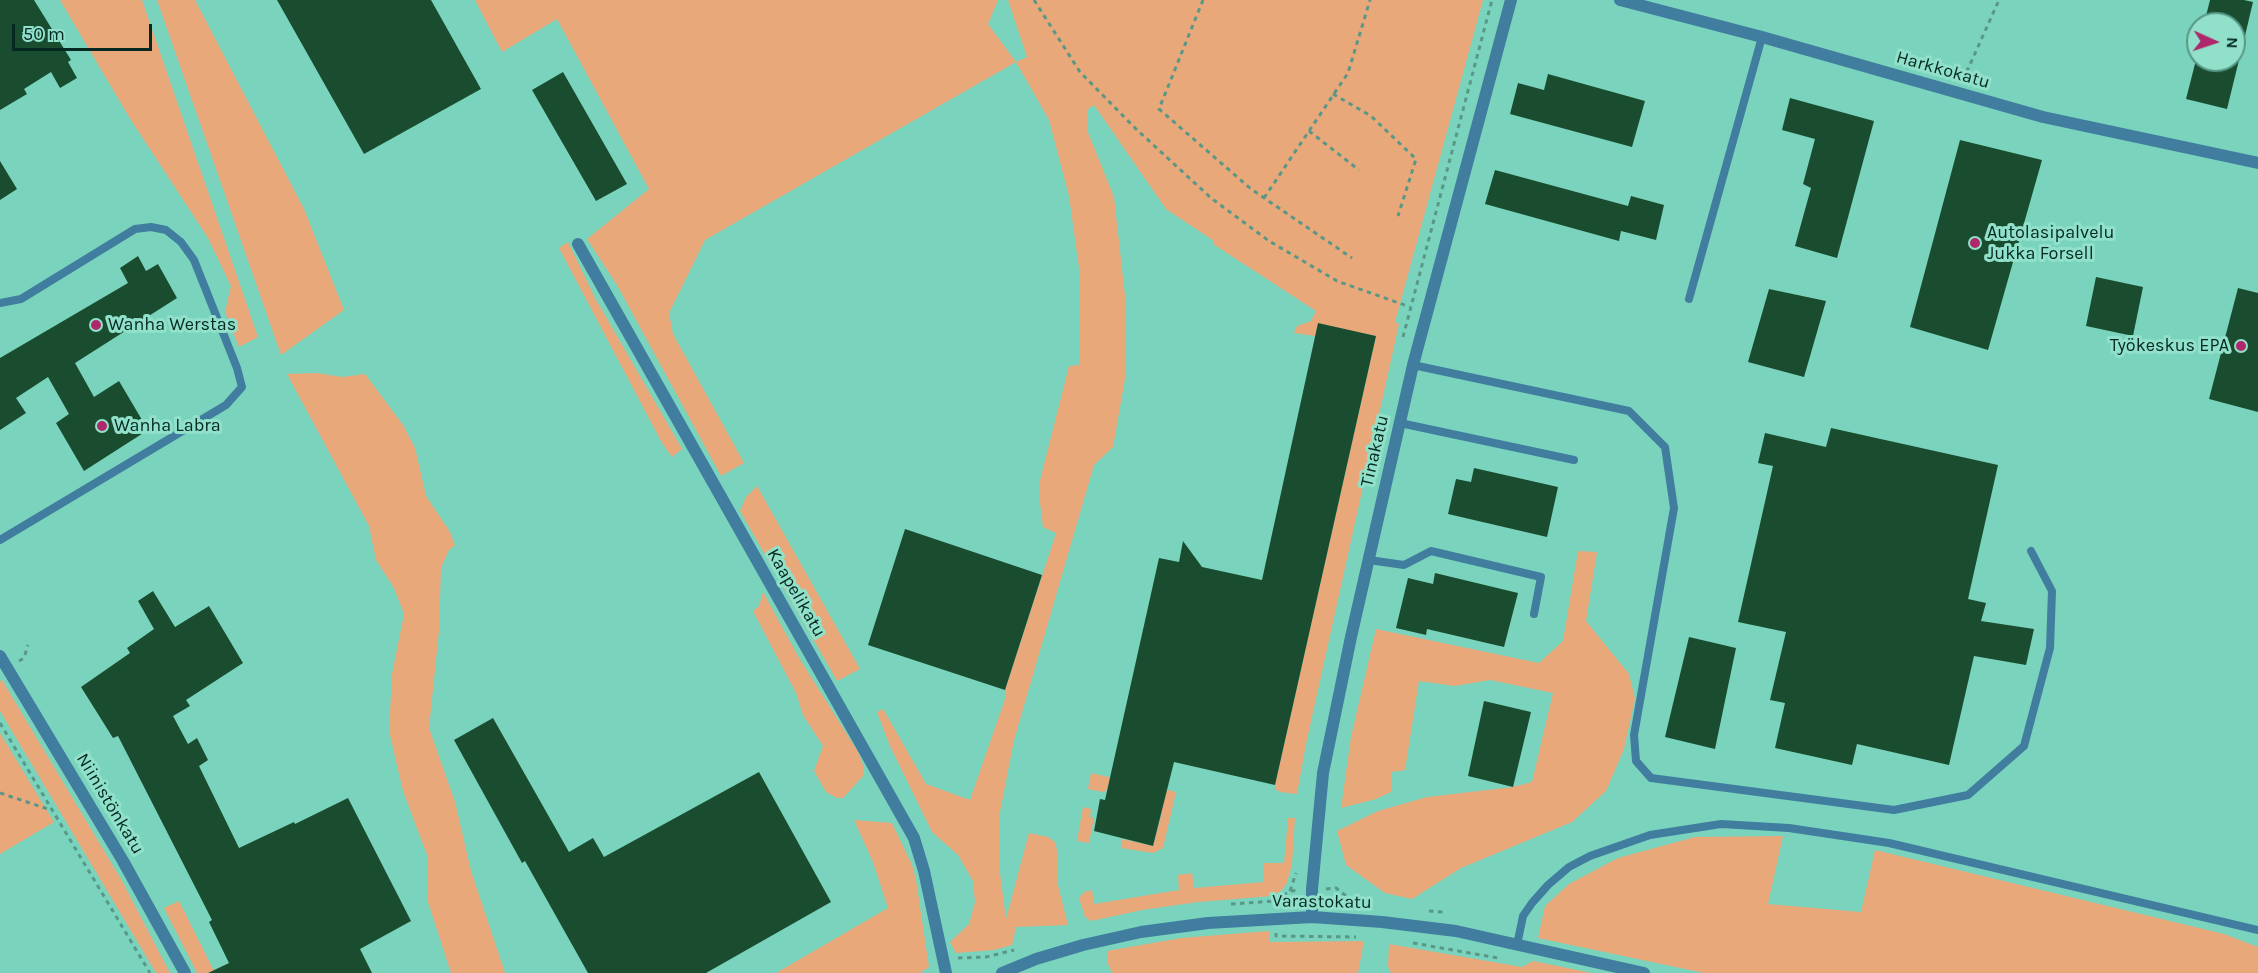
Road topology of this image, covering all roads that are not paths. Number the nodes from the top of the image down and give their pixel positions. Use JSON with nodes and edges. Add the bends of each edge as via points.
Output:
{"nodes":[{"id":1,"x":1511,"y":0,"type":"edge"},
{"id":2,"x":1620,"y":0,"type":"edge"},
{"id":3,"x":1762,"y":37,"type":"junction"},
{"id":4,"x":2258,"y":163,"type":"edge"},
{"id":5,"x":578,"y":244,"type":"dead end"},
{"id":6,"x":1689,"y":299,"type":"dead end"},
{"id":7,"x":0,"y":303,"type":"edge"},
{"id":8,"x":1413,"y":365,"type":"junction"},
{"id":9,"x":1400,"y":423,"type":"junction"},
{"id":10,"x":1574,"y":460,"type":"dead end"},
{"id":11,"x":0,"y":540,"type":"edge"},
{"id":12,"x":2031,"y":551,"type":"dead end"},
{"id":13,"x":1369,"y":560,"type":"junction"},
{"id":14,"x":1534,"y":614,"type":"dead end"},
{"id":15,"x":0,"y":656,"type":"edge"},
{"id":16,"x":1312,"y":916,"type":"junction"},
{"id":17,"x":2258,"y":930,"type":"edge"},
{"id":18,"x":1517,"y":945,"type":"junction"},
{"id":19,"x":185,"y":973,"type":"edge"},
{"id":20,"x":946,"y":973,"type":"edge"},
{"id":21,"x":1002,"y":973,"type":"edge"},
{"id":22,"x":1644,"y":973,"type":"edge"}],
"edges":[{"from":1,"to":8,"type":"street","name":"Tinakatu"},
{"from":2,"to":3,"type":"street","name":"Harkkokatu"},
{"from":3,"to":4,"type":"street","name":"Harkkokatu","via":[[2043,117]]},
{"from":3,"to":6,"type":"lane"},
{"from":5,"to":20,"type":"street","name":"Kaapelikatu","via":[[914,838]]},
{"from":7,"to":11,"type":"lane","via":[[21,299],[135,230],[166,230],[194,260],[242,387],[226,405]]},
{"from":8,"to":9,"type":"street","name":"Tinakatu"},
{"from":8,"to":12,"type":"lane","via":[[1629,411],[1665,447],[1674,508],[1634,735],[1636,761],[1652,778],[1894,810],[1968,795],[2024,746],[2050,648],[2052,591]]},
{"from":9,"to":10,"type":"lane"},
{"from":9,"to":13,"type":"street","name":"Tinakatu"},
{"from":13,"to":14,"type":"lane","via":[[1404,565],[1431,551],[1542,577]]},
{"from":13,"to":16,"type":"street","name":"Tinakatu","via":[[1323,773]]},
{"from":15,"to":19,"type":"street","name":"Niinistönkatu"},
{"from":16,"to":18,"type":"street","name":"Varastokatu","via":[[1456,930]]},
{"from":16,"to":21,"type":"street","name":"Varastokatu","via":[[1208,922],[1142,932],[1074,947]]},
{"from":17,"to":18,"type":"lane","via":[[1889,843],[1789,828],[1721,824],[1650,835],[1569,867],[1523,916]]},
{"from":18,"to":22,"type":"street","name":"Varastokatu"}]}
